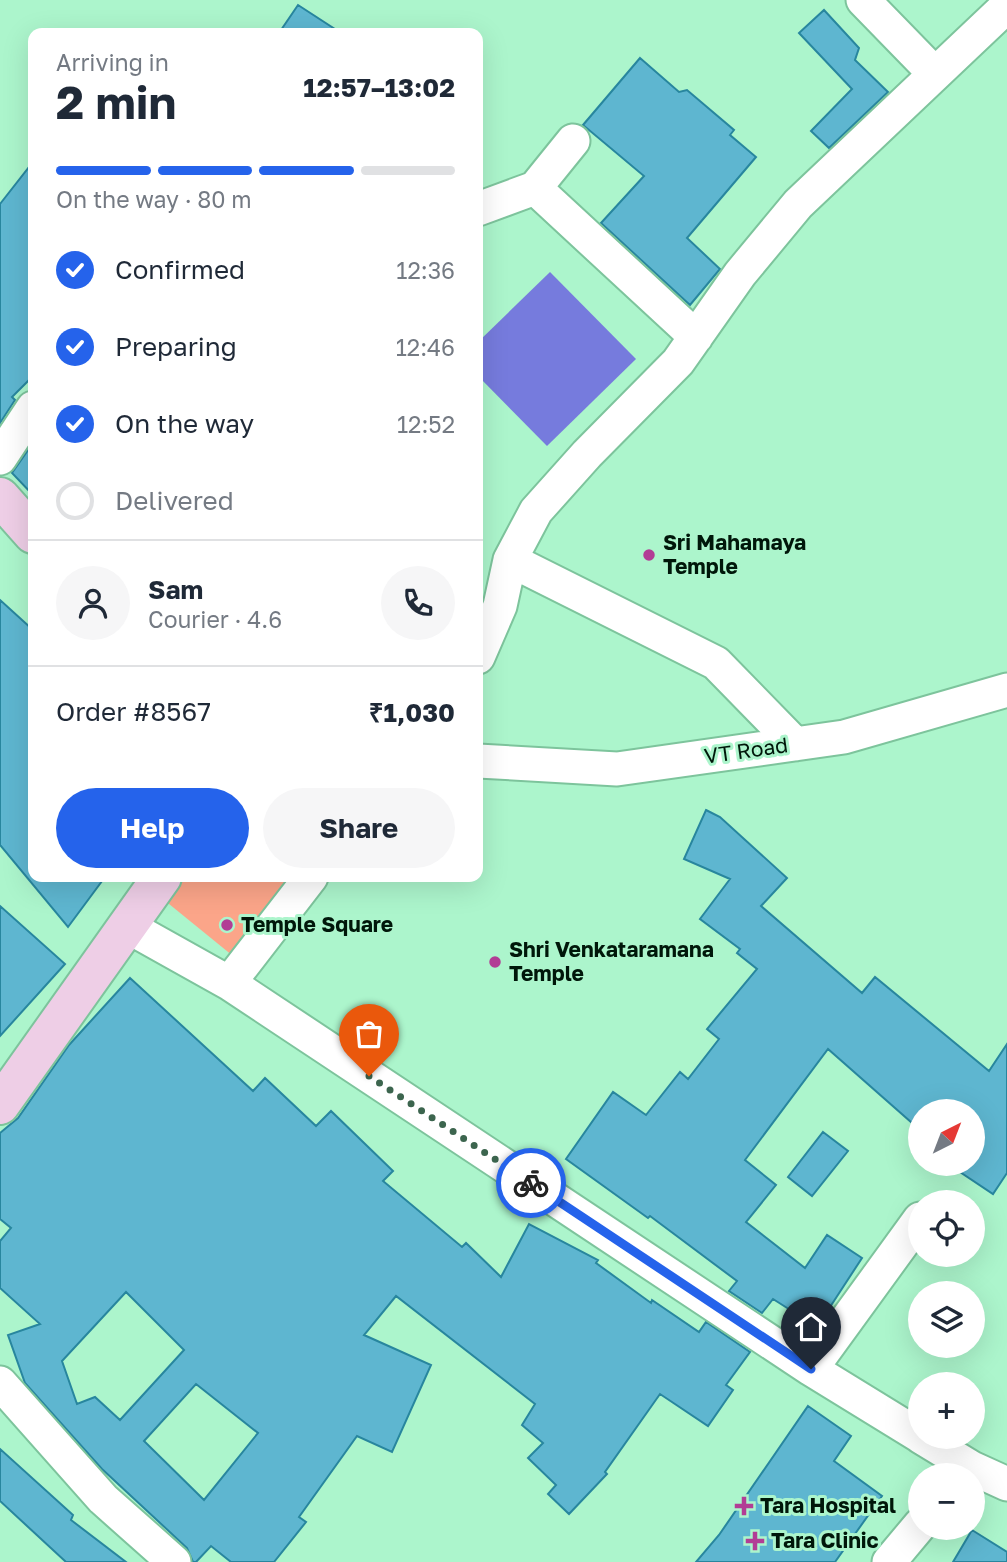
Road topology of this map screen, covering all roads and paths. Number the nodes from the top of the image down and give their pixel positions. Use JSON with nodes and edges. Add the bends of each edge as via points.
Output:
{"nodes":[{"id":1,"x":863,"y":0,"type":"edge"},
{"id":2,"x":1007,"y":6,"type":"edge"},
{"id":3,"x":935,"y":74,"type":"junction"},
{"id":4,"x":573,"y":141,"type":"dead end"},
{"id":5,"x":535,"y":188,"type":"junction"},
{"id":6,"x":483,"y":207,"type":"edge"},
{"id":7,"x":696,"y":337,"type":"junction"},
{"id":8,"x":28,"y":416,"type":"edge"},
{"id":9,"x":0,"y":458,"type":"edge"},
{"id":10,"x":0,"y":497,"type":"edge"},
{"id":11,"x":28,"y":528,"type":"edge"},
{"id":12,"x":510,"y":560,"type":"junction"},
{"id":13,"x":483,"y":645,"type":"edge"},
{"id":14,"x":1007,"y":690,"type":"edge"},
{"id":15,"x":794,"y":744,"type":"junction"},
{"id":16,"x":483,"y":761,"type":"edge"},
{"id":17,"x":158,"y":882,"type":"edge"},
{"id":18,"x":307,"y":882,"type":"edge"},
{"id":19,"x":127,"y":926,"type":"junction"},
{"id":20,"x":229,"y":983,"type":"junction"},
{"id":21,"x":0,"y":1105,"type":"edge"},
{"id":22,"x":908,"y":1234,"type":"edge"},
{"id":23,"x":811,"y":1369,"type":"junction"},
{"id":24,"x":0,"y":1383,"type":"edge"},
{"id":25,"x":908,"y":1429,"type":"edge"},
{"id":26,"x":937,"y":1449,"type":"edge"},
{"id":27,"x":957,"y":1463,"type":"edge"},
{"id":28,"x":985,"y":1477,"type":"edge"},
{"id":29,"x":1007,"y":1485,"type":"edge"},
{"id":30,"x":908,"y":1539,"type":"edge"},
{"id":31,"x":174,"y":1562,"type":"edge"},
{"id":32,"x":889,"y":1562,"type":"edge"}],
"edges":[{"from":1,"to":3,"type":"street"},
{"from":2,"to":3,"type":"street"},
{"from":3,"to":7,"type":"street","via":[[798,204]]},
{"from":4,"to":5,"type":"street"},
{"from":5,"to":6,"type":"street"},
{"from":5,"to":7,"type":"street"},
{"from":7,"to":12,"type":"street","via":[[678,362],[536,511]]},
{"from":8,"to":9,"type":"street"},
{"from":10,"to":11,"type":"street"},
{"from":12,"to":13,"type":"street","via":[[500,606]]},
{"from":12,"to":15,"type":"street","via":[[716,663]]},
{"from":14,"to":15,"type":"street","name":"VT Road","via":[[844,737]]},
{"from":15,"to":16,"type":"street","name":"VT Road","via":[[617,769]]},
{"from":17,"to":19,"type":"street"},
{"from":18,"to":20,"type":"street"},
{"from":19,"to":20,"type":"street"},
{"from":19,"to":21,"type":"street"},
{"from":20,"to":23,"type":"street"},
{"from":22,"to":23,"type":"street"},
{"from":23,"to":25,"type":"street"},
{"from":24,"to":31,"type":"street","via":[[103,1499]]},
{"from":26,"to":27,"type":"street"},
{"from":28,"to":29,"type":"street"},
{"from":30,"to":32,"type":"street"}]}
